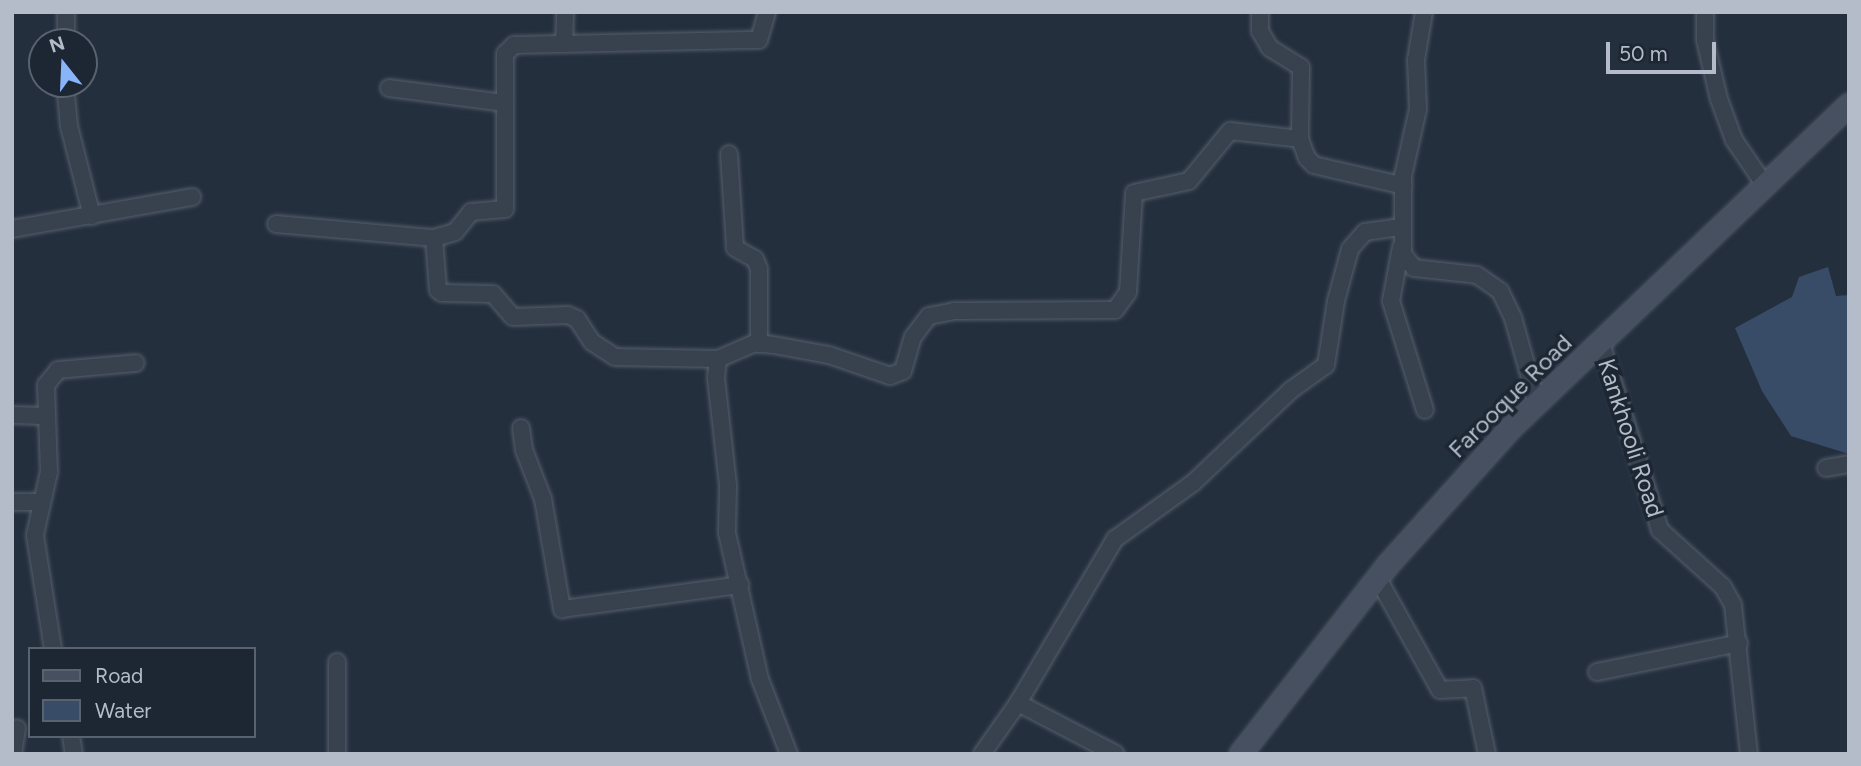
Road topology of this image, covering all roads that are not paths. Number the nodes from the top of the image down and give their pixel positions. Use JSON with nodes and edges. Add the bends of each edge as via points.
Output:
{"nodes":[{"id":1,"x":565,"y":12,"type":"edge"},
{"id":2,"x":766,"y":12,"type":"edge"},
{"id":3,"x":1260,"y":12,"type":"edge"},
{"id":4,"x":1424,"y":12,"type":"edge"},
{"id":5,"x":1705,"y":12,"type":"edge"},
{"id":6,"x":564,"y":44,"type":"junction"},
{"id":7,"x":389,"y":88,"type":"dead end"},
{"id":8,"x":66,"y":98,"type":"edge"},
{"id":9,"x":505,"y":103,"type":"junction"},
{"id":10,"x":1849,"y":104,"type":"edge"},
{"id":11,"x":1300,"y":139,"type":"junction"},
{"id":12,"x":729,"y":154,"type":"dead end"},
{"id":13,"x":1764,"y":184,"type":"junction"},
{"id":14,"x":1404,"y":186,"type":"junction"},
{"id":15,"x":192,"y":197,"type":"dead end"},
{"id":16,"x":92,"y":216,"type":"junction"},
{"id":17,"x":276,"y":224,"type":"dead end"},
{"id":18,"x":1400,"y":227,"type":"junction"},
{"id":19,"x":12,"y":229,"type":"edge"},
{"id":20,"x":433,"y":238,"type":"junction"},
{"id":21,"x":1401,"y":245,"type":"junction"},
{"id":22,"x":1601,"y":343,"type":"junction"},
{"id":23,"x":759,"y":344,"type":"junction"},
{"id":24,"x":718,"y":359,"type":"junction"},
{"id":25,"x":136,"y":363,"type":"dead end"},
{"id":26,"x":1537,"y":403,"type":"junction"},
{"id":27,"x":1425,"y":410,"type":"dead end"},
{"id":28,"x":12,"y":415,"type":"edge"},
{"id":29,"x":44,"y":416,"type":"junction"},
{"id":30,"x":521,"y":428,"type":"dead end"},
{"id":31,"x":1849,"y":464,"type":"edge"},
{"id":32,"x":1826,"y":468,"type":"dead end"},
{"id":33,"x":12,"y":502,"type":"edge"},
{"id":34,"x":41,"y":502,"type":"junction"},
{"id":35,"x":1377,"y":577,"type":"junction"},
{"id":36,"x":740,"y":585,"type":"junction"},
{"id":37,"x":1739,"y":643,"type":"junction"},
{"id":38,"x":53,"y":647,"type":"edge"},
{"id":39,"x":337,"y":662,"type":"dead end"},
{"id":40,"x":1597,"y":672,"type":"dead end"},
{"id":41,"x":1018,"y":703,"type":"junction"},
{"id":42,"x":20,"y":728,"type":"edge"},
{"id":43,"x":1243,"y":752,"type":"edge"},
{"id":44,"x":13,"y":754,"type":"edge"},
{"id":45,"x":337,"y":754,"type":"edge"},
{"id":46,"x":789,"y":754,"type":"edge"},
{"id":47,"x":982,"y":754,"type":"edge"},
{"id":48,"x":1116,"y":754,"type":"edge"},
{"id":49,"x":1487,"y":754,"type":"edge"},
{"id":50,"x":1749,"y":754,"type":"edge"}],
"edges":[{"from":1,"to":6,"type":"street"},
{"from":2,"to":6,"type":"street","via":[[760,40]]},
{"from":3,"to":11,"type":"street","via":[[1260,31],[1269,48],[1301,66]]},
{"from":4,"to":14,"type":"street","via":[[1416,60],[1418,109]]},
{"from":5,"to":13,"type":"street","via":[[1705,40],[1719,99],[1734,140]]},
{"from":6,"to":9,"type":"street","via":[[514,45],[506,54]]},
{"from":7,"to":9,"type":"street"},
{"from":8,"to":16,"type":"street"},
{"from":9,"to":20,"type":"street","via":[[505,209],[471,212],[455,232]]},
{"from":10,"to":13,"type":"main road","name":"Farooque Road"},
{"from":11,"to":14,"type":"street","via":[[1303,152],[1314,165]]},
{"from":11,"to":23,"type":"street","via":[[1230,131],[1189,181],[1134,193],[1128,292],[1115,310],[954,311],[929,316],[913,337],[902,371],[890,376],[829,355]]},
{"from":12,"to":23,"type":"street","via":[[735,248],[755,259],[759,269]]},
{"from":13,"to":22,"type":"main road","name":"Farooque Road"},
{"from":14,"to":18,"type":"street"},
{"from":15,"to":16,"type":"street"},
{"from":16,"to":19,"type":"street"},
{"from":17,"to":20,"type":"street"},
{"from":18,"to":21,"type":"street"},
{"from":18,"to":41,"type":"street","via":[[1365,232],[1350,249],[1326,365],[1291,390],[1193,483],[1115,539]]},
{"from":20,"to":24,"type":"street","via":[[442,293],[493,294],[513,317],[568,315],[577,319],[592,342],[615,357]]},
{"from":21,"to":26,"type":"street","via":[[1415,268],[1477,275],[1500,291],[1513,318]]},
{"from":21,"to":27,"type":"street","via":[[1391,301]]},
{"from":22,"to":26,"type":"main road","name":"Farooque Road"},
{"from":22,"to":37,"type":"street","name":"Kankhooli Road","via":[[1660,530],[1723,587],[1733,605]]},
{"from":23,"to":24,"type":"street"},
{"from":24,"to":36,"type":"street","via":[[727,533]]},
{"from":25,"to":29,"type":"street","via":[[52,373],[46,385]]},
{"from":26,"to":35,"type":"main road","name":"Farooque Road"},
{"from":28,"to":29,"type":"street"},
{"from":29,"to":34,"type":"street","via":[[50,460]]},
{"from":30,"to":36,"type":"street","via":[[524,450],[543,499],[562,609]]},
{"from":31,"to":32,"type":"street"},
{"from":33,"to":34,"type":"street"},
{"from":34,"to":38,"type":"street","via":[[36,555]]},
{"from":35,"to":43,"type":"main road","name":"Farooque Road"},
{"from":35,"to":49,"type":"street","via":[[1440,690],[1473,688]]},
{"from":36,"to":46,"type":"street","via":[[760,679]]},
{"from":37,"to":40,"type":"street"},
{"from":37,"to":50,"type":"street","name":"Kankhooli Road"},
{"from":39,"to":45,"type":"street"},
{"from":41,"to":47,"type":"street"},
{"from":41,"to":48,"type":"street"},
{"from":42,"to":44,"type":"street"}]}
